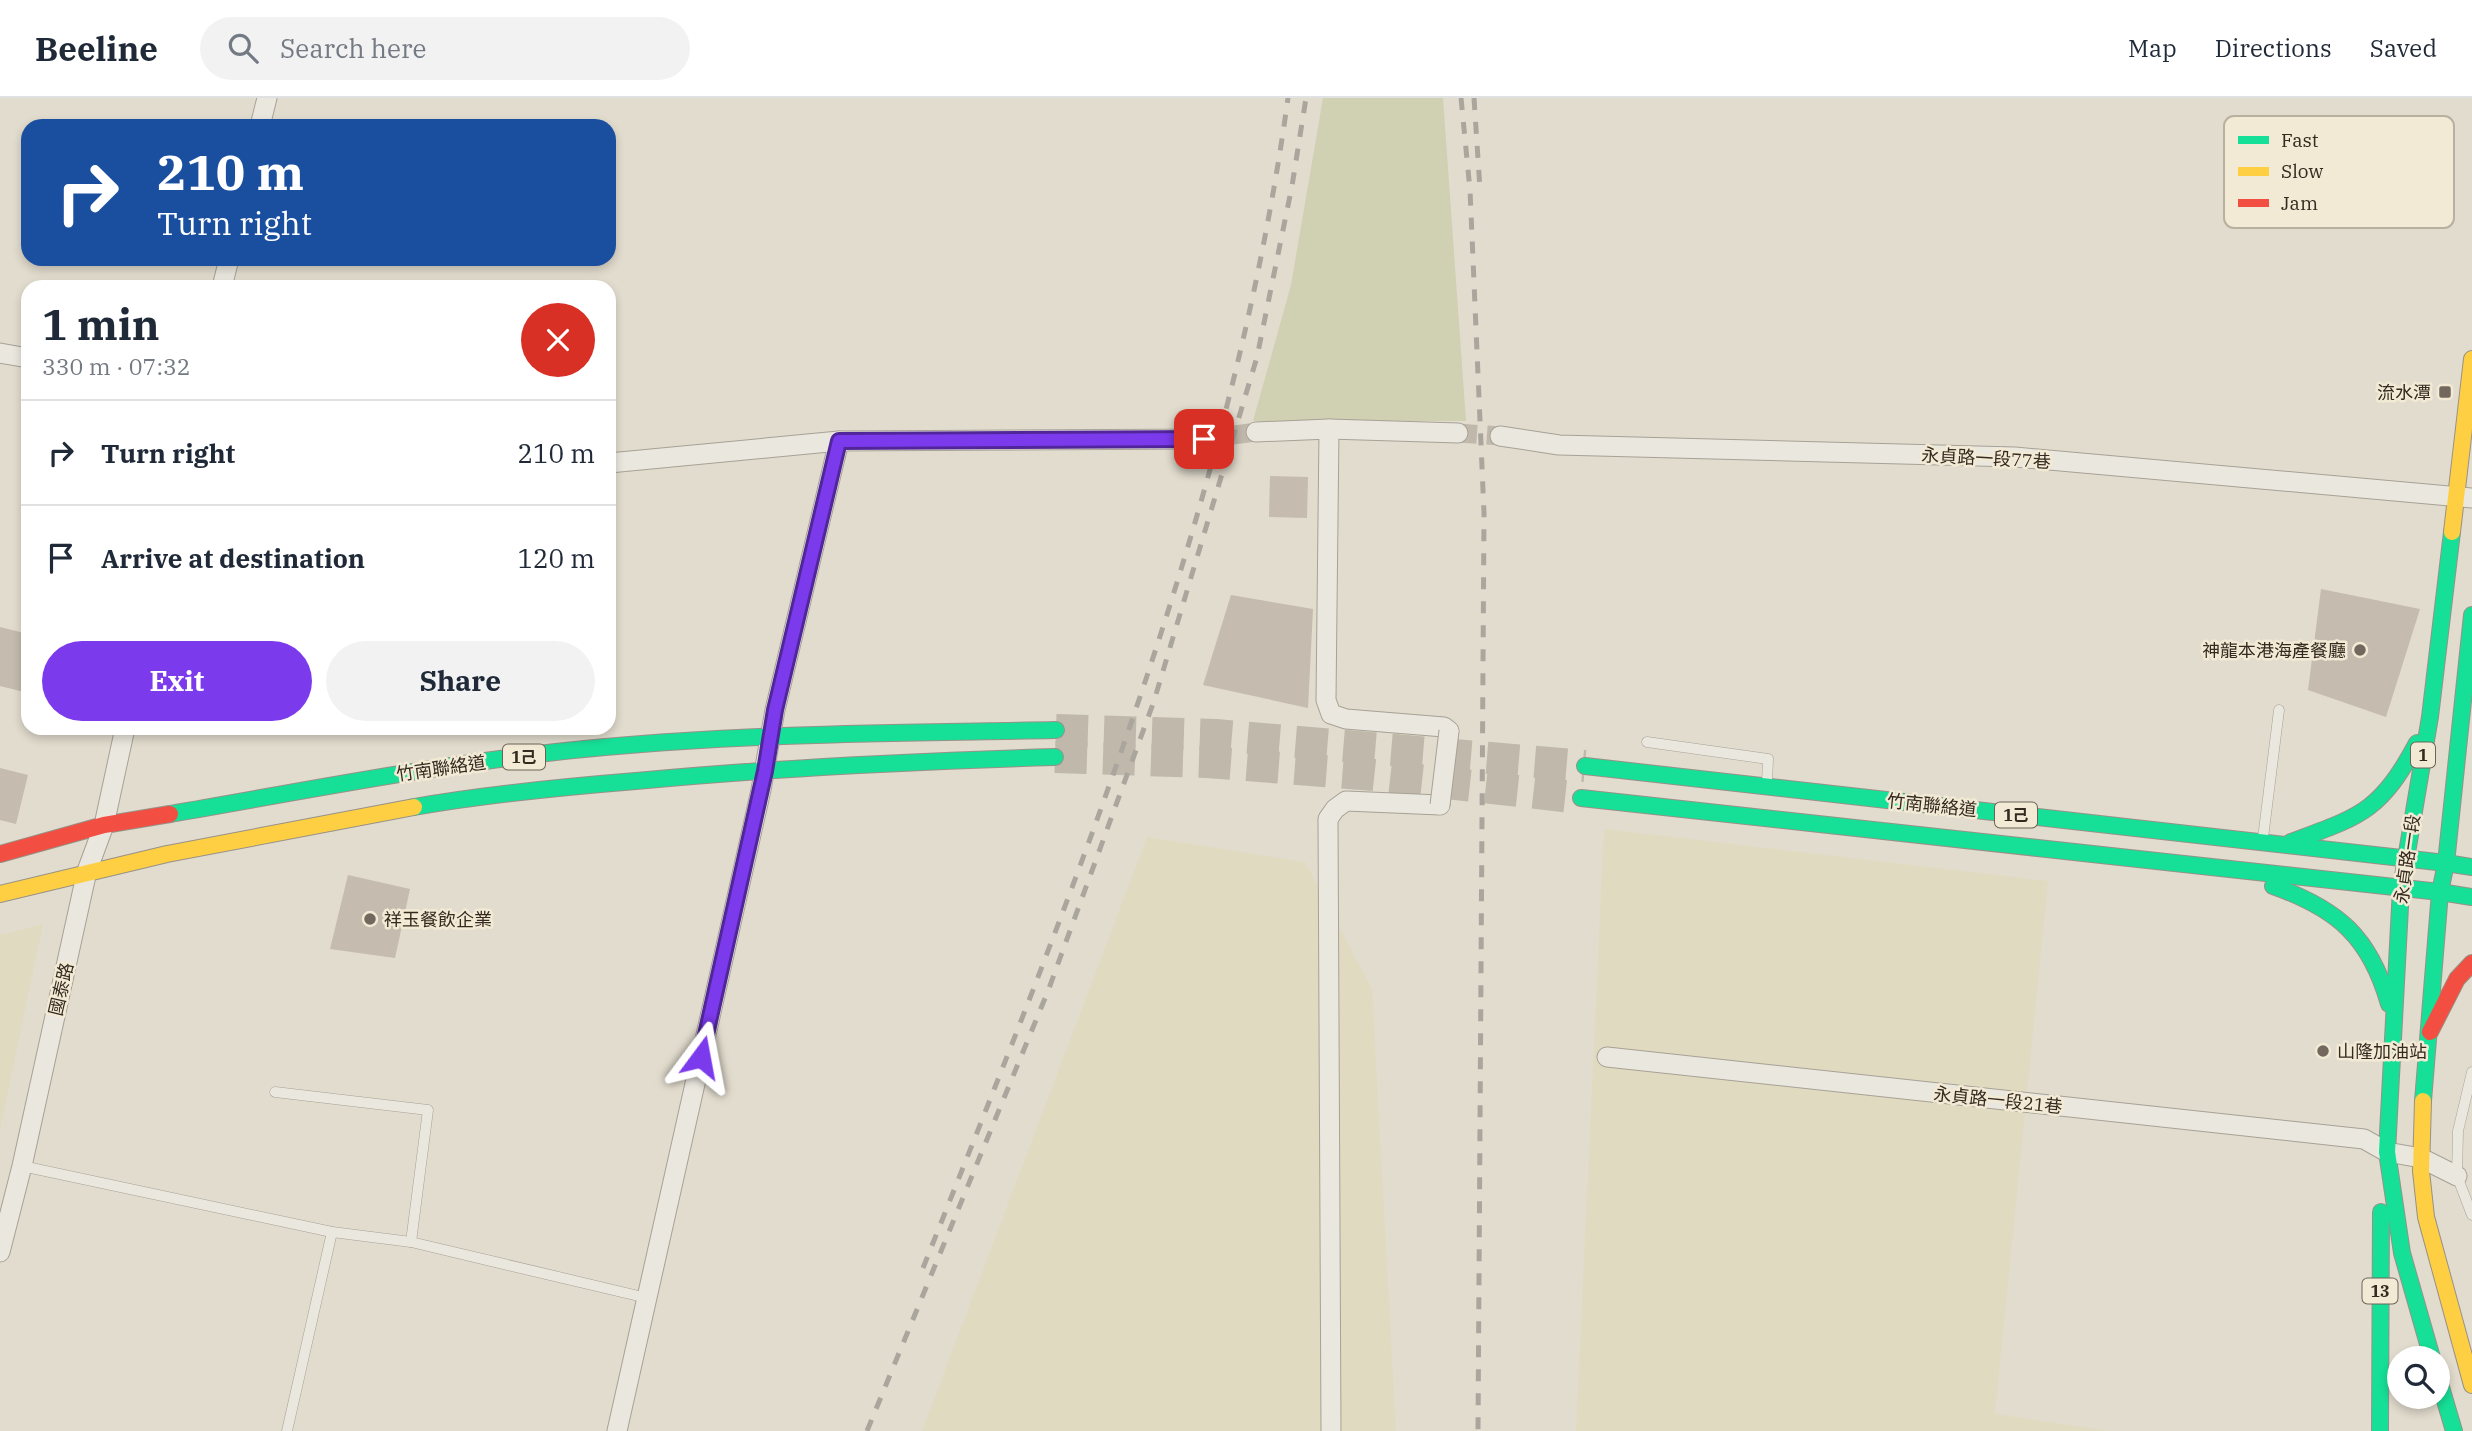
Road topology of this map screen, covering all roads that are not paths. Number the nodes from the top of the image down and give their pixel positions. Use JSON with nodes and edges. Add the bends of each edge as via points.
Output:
{"nodes":[{"id":1,"x":267,"y":98,"type":"edge"},
{"id":2,"x":262,"y":119,"type":"edge"},
{"id":3,"x":0,"y":353,"type":"edge"},
{"id":4,"x":21,"y":357,"type":"edge"},
{"id":5,"x":2472,"y":359,"type":"edge"},
{"id":6,"x":1329,"y":429,"type":"junction"},
{"id":7,"x":1256,"y":432,"type":"tunnel mouth"},
{"id":8,"x":1458,"y":433,"type":"tunnel mouth"},
{"id":9,"x":1500,"y":436,"type":"tunnel mouth"},
{"id":10,"x":1204,"y":439,"type":"tunnel mouth"},
{"id":11,"x":839,"y":441,"type":"junction"},
{"id":12,"x":616,"y":462,"type":"edge"},
{"id":13,"x":2463,"y":498,"type":"edge"},
{"id":14,"x":2472,"y":615,"type":"edge"},
{"id":15,"x":2279,"y":710,"type":"dead end"},
{"id":16,"x":2430,"y":717,"type":"junction"},
{"id":17,"x":2460,"y":720,"type":"junction"},
{"id":18,"x":1056,"y":730,"type":"tunnel mouth"},
{"id":19,"x":123,"y":735,"type":"edge"},
{"id":20,"x":771,"y":735,"type":"junction"},
{"id":21,"x":1647,"y":742,"type":"dead end"},
{"id":22,"x":1055,"y":757,"type":"tunnel mouth"},
{"id":23,"x":1586,"y":766,"type":"tunnel mouth"},
{"id":24,"x":765,"y":771,"type":"junction"},
{"id":25,"x":2472,"y":778,"type":"edge"},
{"id":26,"x":1767,"y":787,"type":"junction"},
{"id":27,"x":1581,"y":798,"type":"tunnel mouth"},
{"id":28,"x":104,"y":825,"type":"junction"},
{"id":29,"x":2262,"y":842,"type":"junction"},
{"id":30,"x":2285,"y":845,"type":"junction"},
{"id":31,"x":0,"y":854,"type":"edge"},
{"id":32,"x":2406,"y":858,"type":"junction"},
{"id":33,"x":2446,"y":863,"type":"junction"},
{"id":34,"x":2212,"y":867,"type":"junction"},
{"id":35,"x":2472,"y":867,"type":"edge"},
{"id":36,"x":87,"y":871,"type":"junction"},
{"id":37,"x":2401,"y":888,"type":"junction"},
{"id":38,"x":2440,"y":892,"type":"junction"},
{"id":39,"x":0,"y":894,"type":"edge"},
{"id":40,"x":2472,"y":897,"type":"edge"},
{"id":41,"x":2472,"y":963,"type":"edge"},
{"id":42,"x":2394,"y":1027,"type":"junction"},
{"id":43,"x":2428,"y":1035,"type":"junction"},
{"id":44,"x":1607,"y":1058,"type":"dead end"},
{"id":45,"x":2472,"y":1072,"type":"edge"},
{"id":46,"x":275,"y":1092,"type":"dead end"},
{"id":47,"x":2387,"y":1152,"type":"junction"},
{"id":48,"x":2421,"y":1158,"type":"junction"},
{"id":49,"x":22,"y":1166,"type":"junction"},
{"id":50,"x":2457,"y":1176,"type":"junction"},
{"id":51,"x":2472,"y":1215,"type":"edge"},
{"id":52,"x":332,"y":1232,"type":"junction"},
{"id":53,"x":411,"y":1242,"type":"junction"},
{"id":54,"x":0,"y":1252,"type":"edge"},
{"id":55,"x":647,"y":1298,"type":"junction"},
{"id":56,"x":2429,"y":1346,"type":"edge"},
{"id":57,"x":2468,"y":1361,"type":"edge"},
{"id":58,"x":2472,"y":1385,"type":"edge"},
{"id":59,"x":2447,"y":1409,"type":"edge"},
{"id":60,"x":287,"y":1431,"type":"edge"},
{"id":61,"x":617,"y":1431,"type":"edge"},
{"id":62,"x":1331,"y":1431,"type":"edge"},
{"id":63,"x":2380,"y":1431,"type":"edge"},
{"id":64,"x":2454,"y":1431,"type":"edge"}],
"edges":[{"from":1,"to":2,"type":"street"},
{"from":3,"to":4,"type":"street"},
{"from":5,"to":13,"type":"main road","name":"永貞路一段","number":"1"},
{"from":6,"to":7,"type":"street"},
{"from":6,"to":8,"type":"street"},
{"from":6,"to":62,"type":"street","bridge":true,"via":[[1326,700],[1331,714],[1449,731],[1440,805],[1346,801],[1328,819]]},
{"from":9,"to":13,"type":"street","name":"永貞路一段77巷","via":[[1559,445],[2015,457]]},
{"from":10,"to":11,"type":"street"},
{"from":11,"to":12,"type":"street"},
{"from":11,"to":20,"type":"street"},
{"from":13,"to":16,"type":"main road","name":"永貞路一段","number":"1"},
{"from":14,"to":17,"type":"main road","number":"1"},
{"from":15,"to":29,"type":"lane"},
{"from":16,"to":30,"type":"main road","via":[[2400,777],[2378,804],[2348,822]]},
{"from":16,"to":32,"type":"main road","name":"永貞路一段","number":"1"},
{"from":17,"to":25,"type":"main road"},
{"from":17,"to":33,"type":"main road","number":"1"},
{"from":18,"to":20,"type":"main road","name":"竹南聯絡道","number":"1己"},
{"from":19,"to":28,"type":"street","name":"國泰路"},
{"from":20,"to":24,"type":"street"},
{"from":20,"to":28,"type":"main road","name":"竹南聯絡道","number":"1己","via":[[604,747],[437,768]]},
{"from":21,"to":26,"type":"lane","via":[[1768,759]]},
{"from":22,"to":24,"type":"main road","name":"竹南聯絡道","number":"1己","via":[[895,761]]},
{"from":23,"to":26,"type":"main road","name":"竹南聯絡道","number":"1己"},
{"from":24,"to":36,"type":"main road","name":"竹南聯絡道","number":"1己","via":[[454,801]]},
{"from":24,"to":55,"type":"street"},
{"from":26,"to":29,"type":"main road","name":"竹南聯絡道","number":"1己"},
{"from":27,"to":34,"type":"main road","name":"竹南聯絡道","number":"1己"},
{"from":28,"to":31,"type":"main road","name":"竹南聯絡道","number":"1己"},
{"from":28,"to":36,"type":"street","name":"國泰路"},
{"from":29,"to":30,"type":"main road","name":"竹南聯絡道","number":"1己"},
{"from":30,"to":32,"type":"main road","name":"竹南聯絡道","number":"1己"},
{"from":32,"to":33,"type":"main road","name":"竹南聯絡道","number":"1己"},
{"from":32,"to":37,"type":"main road","name":"永貞路一段","number":"1"},
{"from":33,"to":35,"type":"main road","name":"竹南聯絡道"},
{"from":33,"to":38,"type":"main road","number":"1"},
{"from":34,"to":37,"type":"main road","name":"竹南聯絡道","number":"1己"},
{"from":34,"to":42,"type":"main road","via":[[2301,894],[2347,924],[2383,977]]},
{"from":36,"to":39,"type":"main road","name":"竹南聯絡道","number":"1己"},
{"from":36,"to":49,"type":"street","name":"國泰路"},
{"from":37,"to":38,"type":"main road","name":"竹南聯絡道","number":"1己"},
{"from":37,"to":42,"type":"main road","name":"永貞路一段","number":"1"},
{"from":38,"to":40,"type":"main road","name":"竹南聯絡道"},
{"from":38,"to":43,"type":"main road","number":"1"},
{"from":41,"to":43,"type":"main road","via":[[2457,979]]},
{"from":42,"to":47,"type":"main road","name":"永貞路一段","number":"1"},
{"from":43,"to":48,"type":"main road","number":"1"},
{"from":44,"to":47,"type":"street","name":"永貞路一段21巷","via":[[2364,1139]]},
{"from":45,"to":50,"type":"lane","via":[[2458,1131]]},
{"from":46,"to":53,"type":"lane","via":[[428,1111]]},
{"from":47,"to":48,"type":"street","name":"永貞路一段21巷"},
{"from":47,"to":56,"type":"main road","name":"永貞路一段","number":"1","via":[[2402,1253]]},
{"from":47,"to":63,"type":"main road","number":"13","via":[[2380,1228]]},
{"from":48,"to":50,"type":"street","name":"永貞路一段21巷"},
{"from":48,"to":57,"type":"main road","number":"1","via":[[2426,1217]]},
{"from":49,"to":52,"type":"lane"},
{"from":49,"to":54,"type":"street","name":"國泰路"},
{"from":50,"to":51,"type":"lane"},
{"from":52,"to":53,"type":"lane"},
{"from":52,"to":60,"type":"lane"},
{"from":53,"to":55,"type":"lane"},
{"from":55,"to":61,"type":"street"},
{"from":57,"to":58,"type":"main road","number":"1"},
{"from":59,"to":64,"type":"main road"}]}
